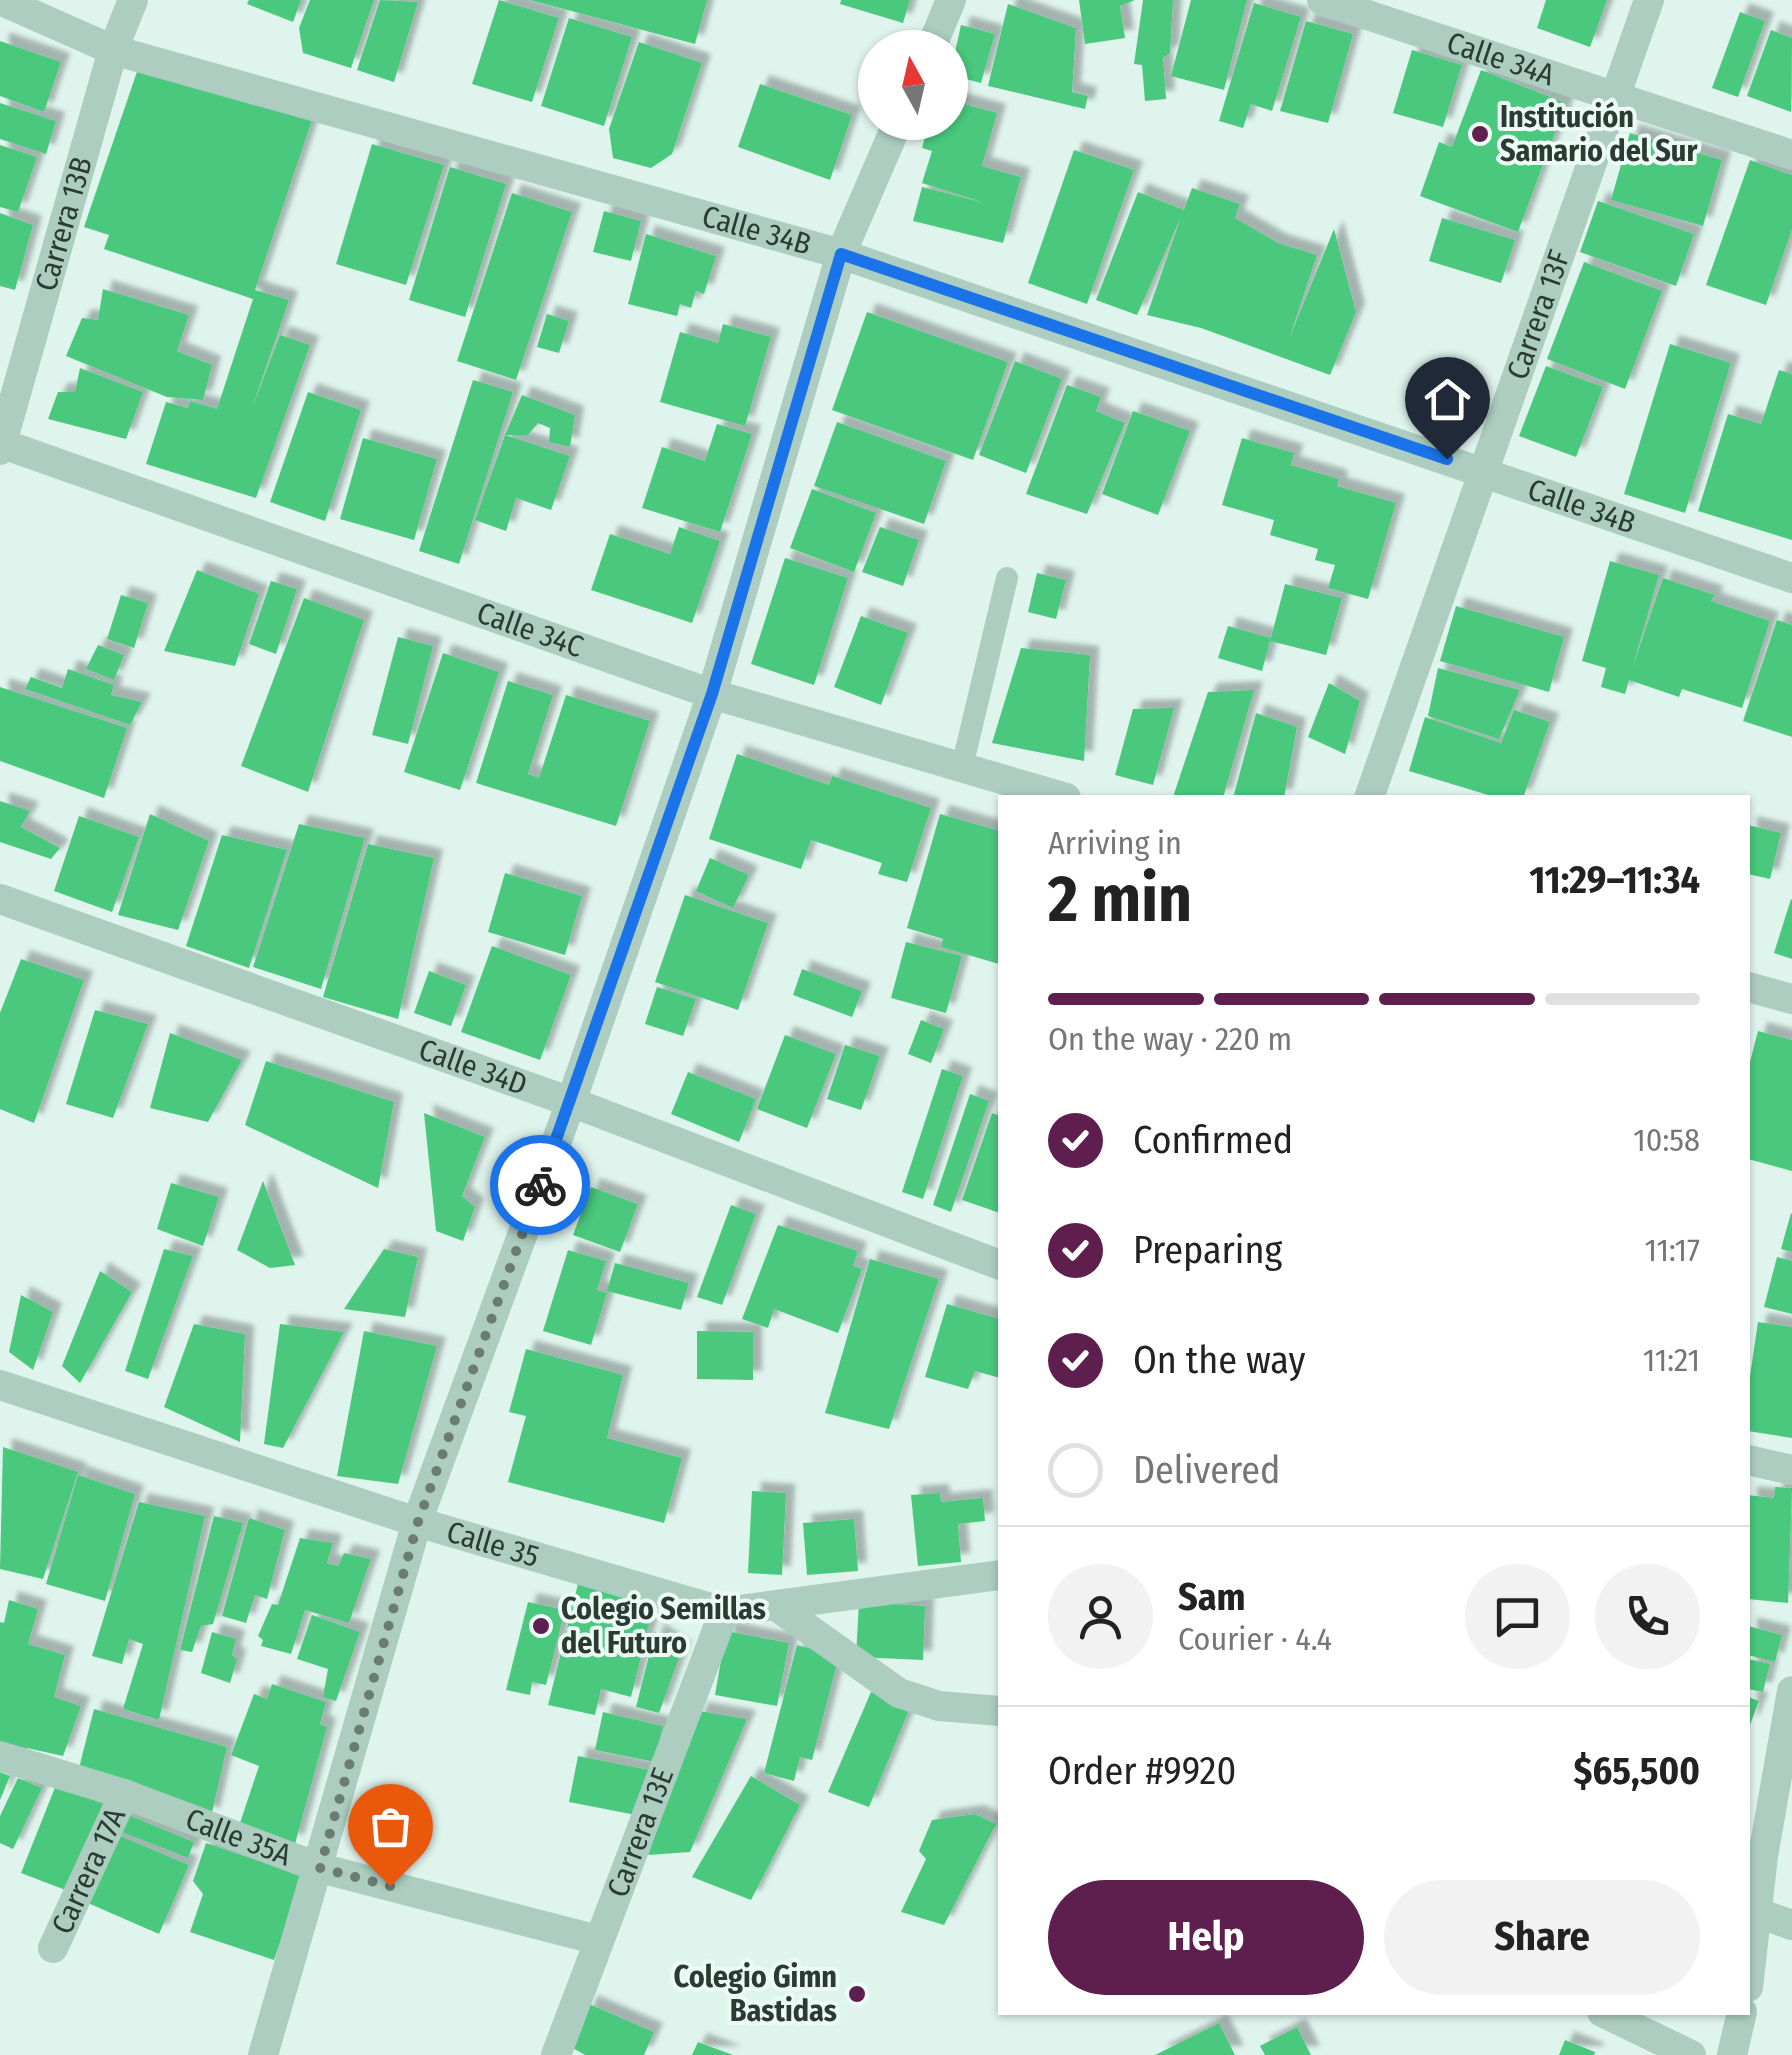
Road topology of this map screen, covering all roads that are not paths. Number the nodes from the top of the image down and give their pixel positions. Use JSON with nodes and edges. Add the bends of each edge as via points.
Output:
{"nodes":[{"id":1,"x":0,"y":0,"type":"edge"},
{"id":2,"x":133,"y":0,"type":"edge"},
{"id":3,"x":951,"y":0,"type":"edge"},
{"id":4,"x":1322,"y":0,"type":"edge"},
{"id":5,"x":1649,"y":0,"type":"edge"},
{"id":6,"x":938,"y":30,"type":"edge"},
{"id":7,"x":113,"y":50,"type":"junction"},
{"id":8,"x":1615,"y":94,"type":"junction"},
{"id":9,"x":890,"y":140,"type":"edge"},
{"id":10,"x":1792,"y":155,"type":"edge"},
{"id":11,"x":841,"y":254,"type":"junction"},
{"id":12,"x":1,"y":446,"type":"edge"},
{"id":13,"x":1485,"y":472,"type":"junction"},
{"id":14,"x":1007,"y":578,"type":"dead end"},
{"id":15,"x":1792,"y":578,"type":"edge"},
{"id":16,"x":712,"y":694,"type":"junction"},
{"id":17,"x":962,"y":767,"type":"junction"},
{"id":18,"x":1056,"y":795,"type":"edge"},
{"id":19,"x":1369,"y":795,"type":"edge"},
{"id":20,"x":0,"y":900,"type":"edge"},
{"id":21,"x":1750,"y":988,"type":"edge"},
{"id":22,"x":1792,"y":999,"type":"edge"},
{"id":23,"x":571,"y":1102,"type":"junction"},
{"id":24,"x":998,"y":1264,"type":"edge"},
{"id":25,"x":0,"y":1385,"type":"edge"},
{"id":26,"x":1750,"y":1460,"type":"edge"},
{"id":27,"x":1792,"y":1470,"type":"edge"},
{"id":28,"x":418,"y":1522,"type":"junction"},
{"id":29,"x":998,"y":1575,"type":"edge"},
{"id":30,"x":776,"y":1606,"type":"junction"},
{"id":31,"x":724,"y":1612,"type":"junction"},
{"id":32,"x":1792,"y":1690,"type":"edge"},
{"id":33,"x":998,"y":1711,"type":"edge"},
{"id":34,"x":0,"y":1756,"type":"edge"},
{"id":35,"x":124,"y":1794,"type":"junction"},
{"id":36,"x":320,"y":1868,"type":"junction"},
{"id":37,"x":1758,"y":1913,"type":"junction"},
{"id":38,"x":1792,"y":1925,"type":"edge"},
{"id":39,"x":598,"y":1940,"type":"junction"},
{"id":40,"x":53,"y":1948,"type":"dead end"},
{"id":41,"x":1750,"y":1972,"type":"edge"},
{"id":42,"x":1608,"y":2015,"type":"edge"},
{"id":43,"x":1741,"y":2015,"type":"edge"},
{"id":44,"x":263,"y":2055,"type":"edge"},
{"id":45,"x":556,"y":2055,"type":"edge"},
{"id":46,"x":1691,"y":2055,"type":"edge"},
{"id":47,"x":1732,"y":2055,"type":"edge"}],
"edges":[{"from":1,"to":7,"type":"street","name":"Calle 34B"},
{"from":2,"to":7,"type":"street","name":"Carrera 13B"},
{"from":3,"to":6,"type":"street"},
{"from":4,"to":8,"type":"street","name":"Calle 34A"},
{"from":5,"to":8,"type":"street","name":"Carrera 13F"},
{"from":7,"to":11,"type":"street","name":"Calle 34B"},
{"from":7,"to":12,"type":"street","name":"Carrera 13B"},
{"from":8,"to":10,"type":"street","name":"Calle 34A"},
{"from":8,"to":13,"type":"street","name":"Carrera 13F"},
{"from":9,"to":11,"type":"street"},
{"from":11,"to":13,"type":"street","name":"Calle 34B"},
{"from":11,"to":16,"type":"street"},
{"from":12,"to":16,"type":"street","name":"Calle 34C"},
{"from":13,"to":15,"type":"street","name":"Calle 34B"},
{"from":13,"to":19,"type":"street","name":"Carrera 13F"},
{"from":14,"to":17,"type":"lane"},
{"from":16,"to":17,"type":"street","name":"Calle 34C"},
{"from":16,"to":23,"type":"street"},
{"from":17,"to":18,"type":"street","name":"Calle 34C"},
{"from":20,"to":23,"type":"street","name":"Calle 34D"},
{"from":21,"to":22,"type":"street"},
{"from":23,"to":24,"type":"street","name":"Calle 34D"},
{"from":23,"to":28,"type":"street"},
{"from":25,"to":28,"type":"street","name":"Calle 35"},
{"from":26,"to":27,"type":"street"},
{"from":28,"to":31,"type":"street","name":"Calle 35"},
{"from":28,"to":36,"type":"street"},
{"from":29,"to":30,"type":"street","name":"Calle 35"},
{"from":30,"to":31,"type":"street","name":"Calle 35"},
{"from":30,"to":33,"type":"street","via":[[898,1692],[939,1706]]},
{"from":31,"to":39,"type":"street","name":"Carrera 13E"},
{"from":32,"to":37,"type":"street"},
{"from":34,"to":35,"type":"street","name":"Calle 35A"},
{"from":35,"to":36,"type":"street","name":"Calle 35A"},
{"from":35,"to":40,"type":"street","name":"Carrera 17A"},
{"from":36,"to":39,"type":"street","name":"Calle 35A"},
{"from":36,"to":44,"type":"street"},
{"from":37,"to":38,"type":"street"},
{"from":37,"to":41,"type":"street"},
{"from":39,"to":45,"type":"street","name":"Carrera 13E"},
{"from":42,"to":46,"type":"street"},
{"from":43,"to":47,"type":"street"}]}
